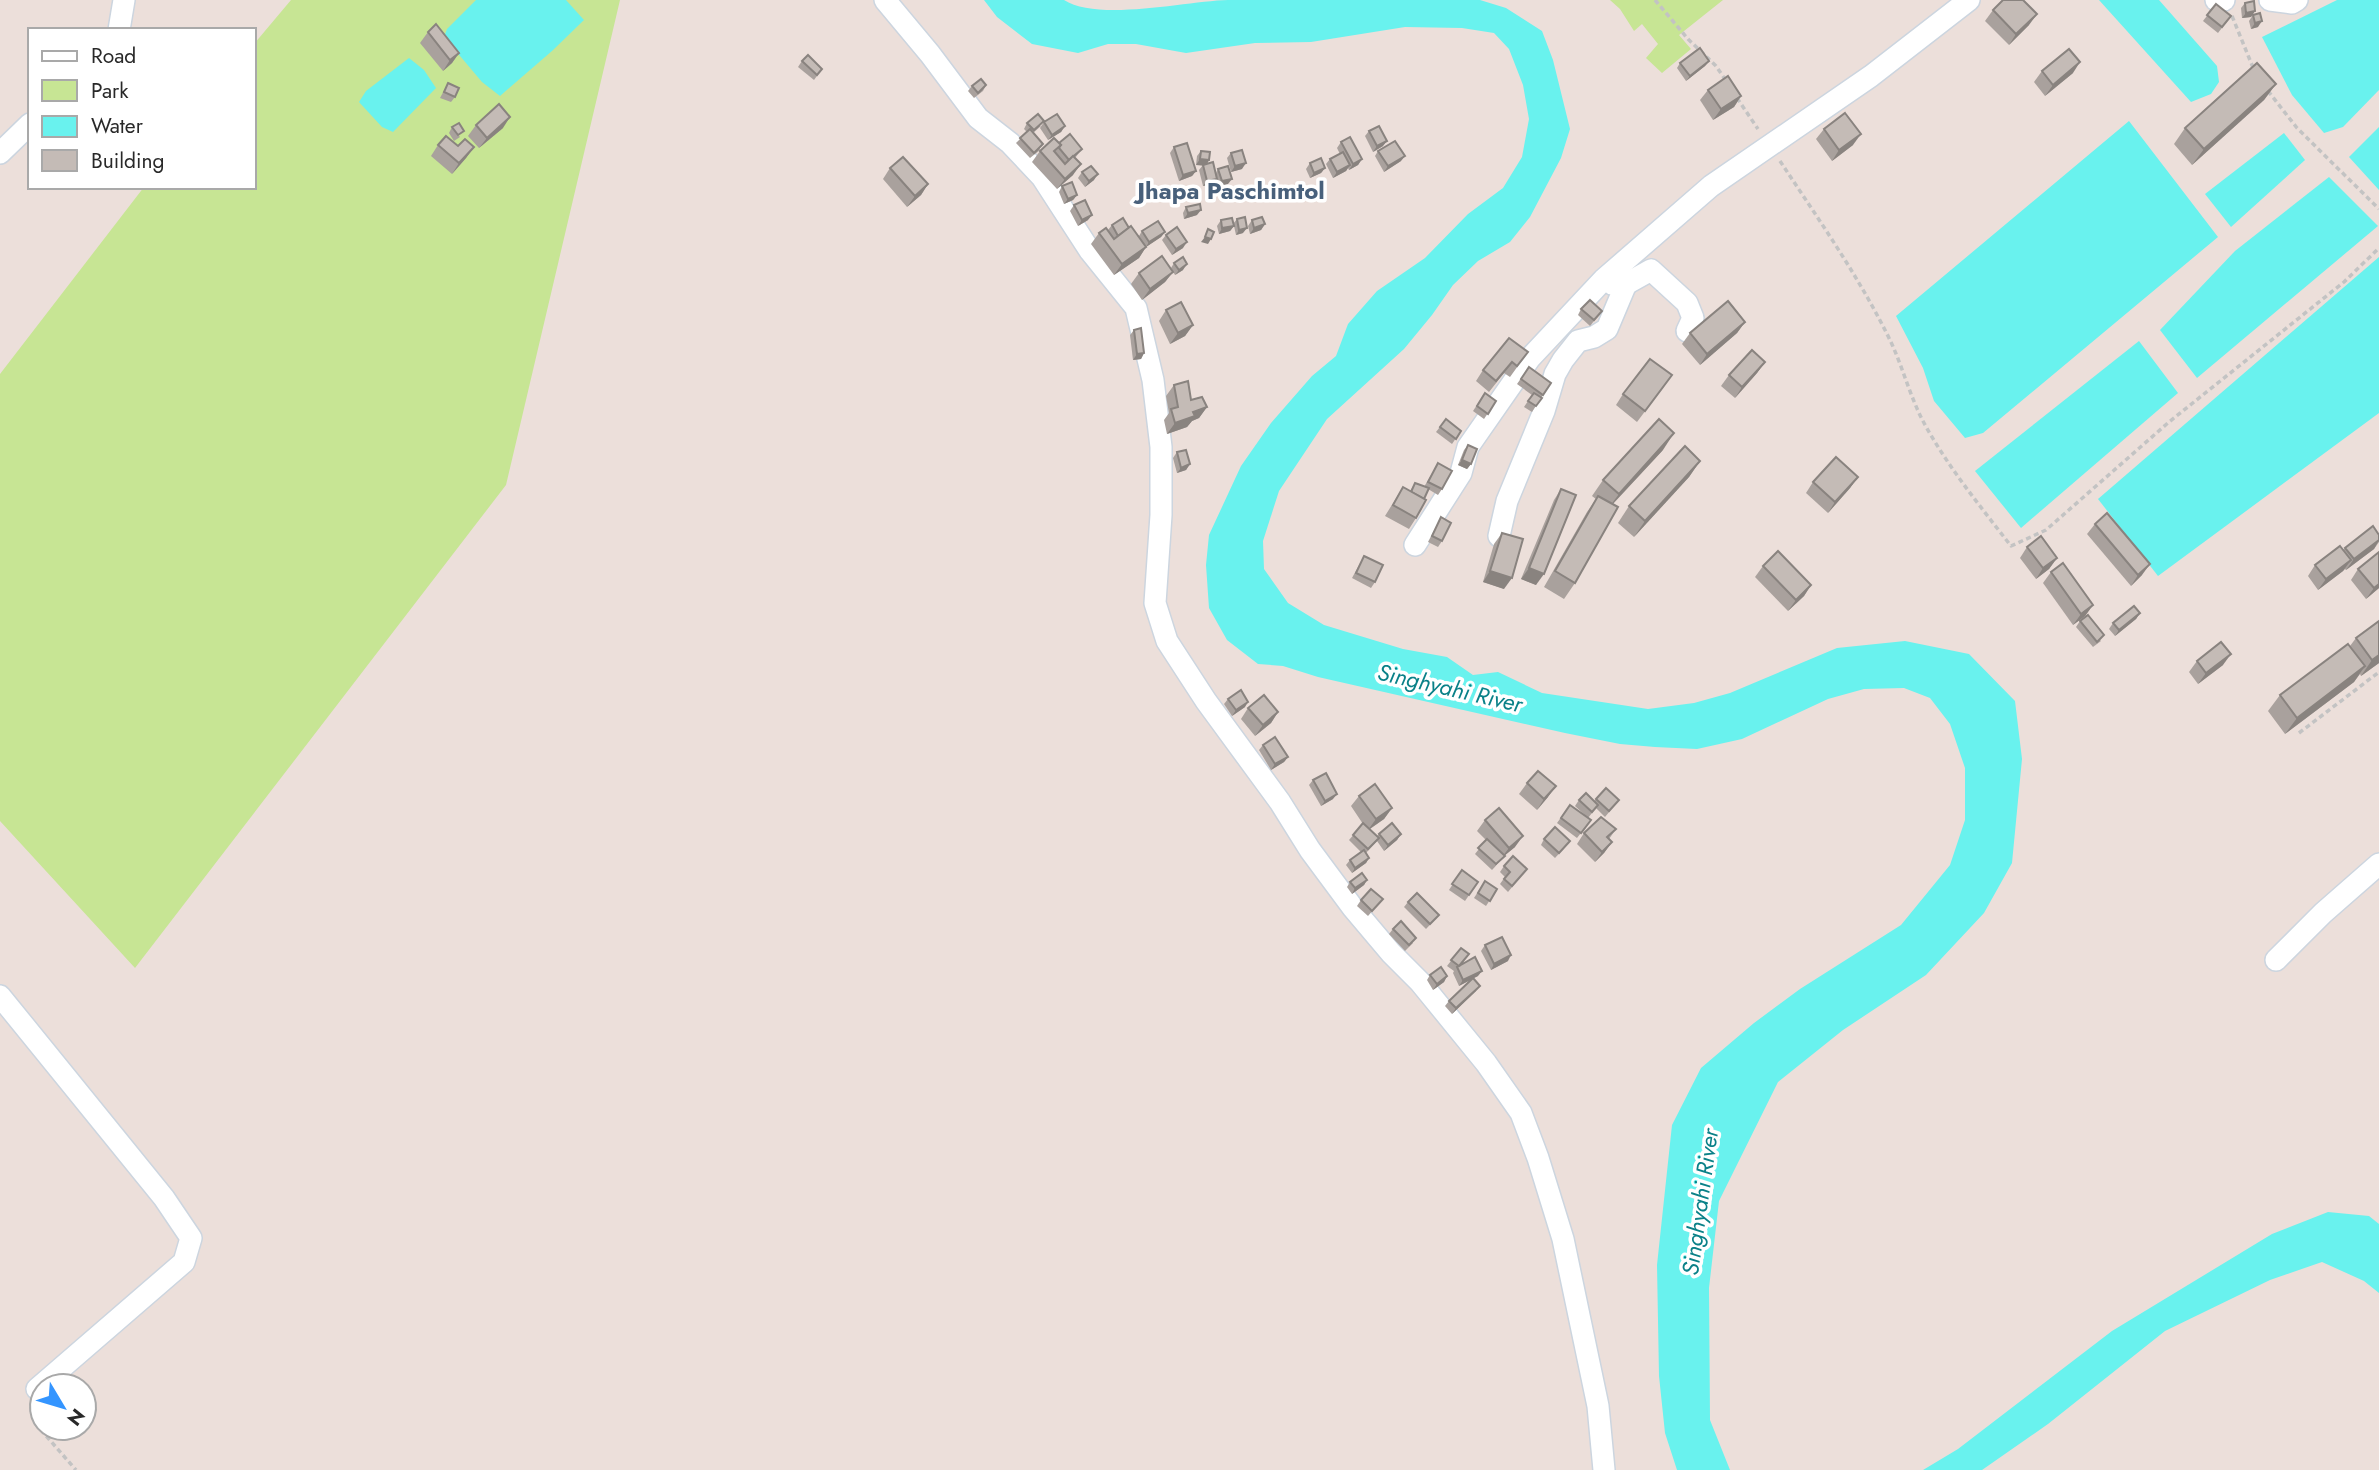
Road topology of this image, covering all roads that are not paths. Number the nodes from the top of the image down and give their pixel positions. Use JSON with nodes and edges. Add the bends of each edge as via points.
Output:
{"nodes":[{"id":1,"x":124,"y":0,"type":"edge"},
{"id":2,"x":885,"y":0,"type":"edge"},
{"id":3,"x":1969,"y":0,"type":"edge"},
{"id":4,"x":2270,"y":0,"type":"edge"},
{"id":5,"x":2297,"y":0,"type":"edge"},
{"id":6,"x":119,"y":28,"type":"edge"},
{"id":7,"x":28,"y":126,"type":"edge"},
{"id":8,"x":0,"y":153,"type":"edge"},
{"id":9,"x":1604,"y":279,"type":"junction"},
{"id":10,"x":1626,"y":284,"type":"junction"},
{"id":11,"x":1688,"y":331,"type":"edge"},
{"id":12,"x":1499,"y":537,"type":"edge"},
{"id":13,"x":1415,"y":545,"type":"dead end"},
{"id":14,"x":2378,"y":865,"type":"edge"},
{"id":15,"x":2276,"y":960,"type":"dead end"},
{"id":16,"x":0,"y":996,"type":"edge"},
{"id":17,"x":57,"y":1372,"type":"edge"},
{"id":18,"x":1604,"y":1470,"type":"edge"}],
"edges":[{"from":1,"to":6,"type":"street"},
{"from":2,"to":18,"type":"street","via":[[978,118],[1042,177],[1090,251],[1136,308],[1153,380],[1161,447],[1155,603],[1167,641],[1353,908],[1420,982],[1521,1113],[1563,1239],[1598,1406]]},
{"from":3,"to":9,"type":"street","via":[[1871,76],[1711,186]]},
{"from":4,"to":5,"type":"street"},
{"from":7,"to":8,"type":"street"},
{"from":9,"to":10,"type":"street"},
{"from":9,"to":13,"type":"street","via":[[1530,358],[1468,447],[1461,473]]},
{"from":10,"to":11,"type":"street","via":[[1651,270],[1688,303],[1693,318]]},
{"from":10,"to":12,"type":"street","via":[[1607,329],[1578,341],[1555,374],[1511,491]]},
{"from":14,"to":15,"type":"street"},
{"from":16,"to":17,"type":"street","via":[[191,1238],[184,1262]]}]}
